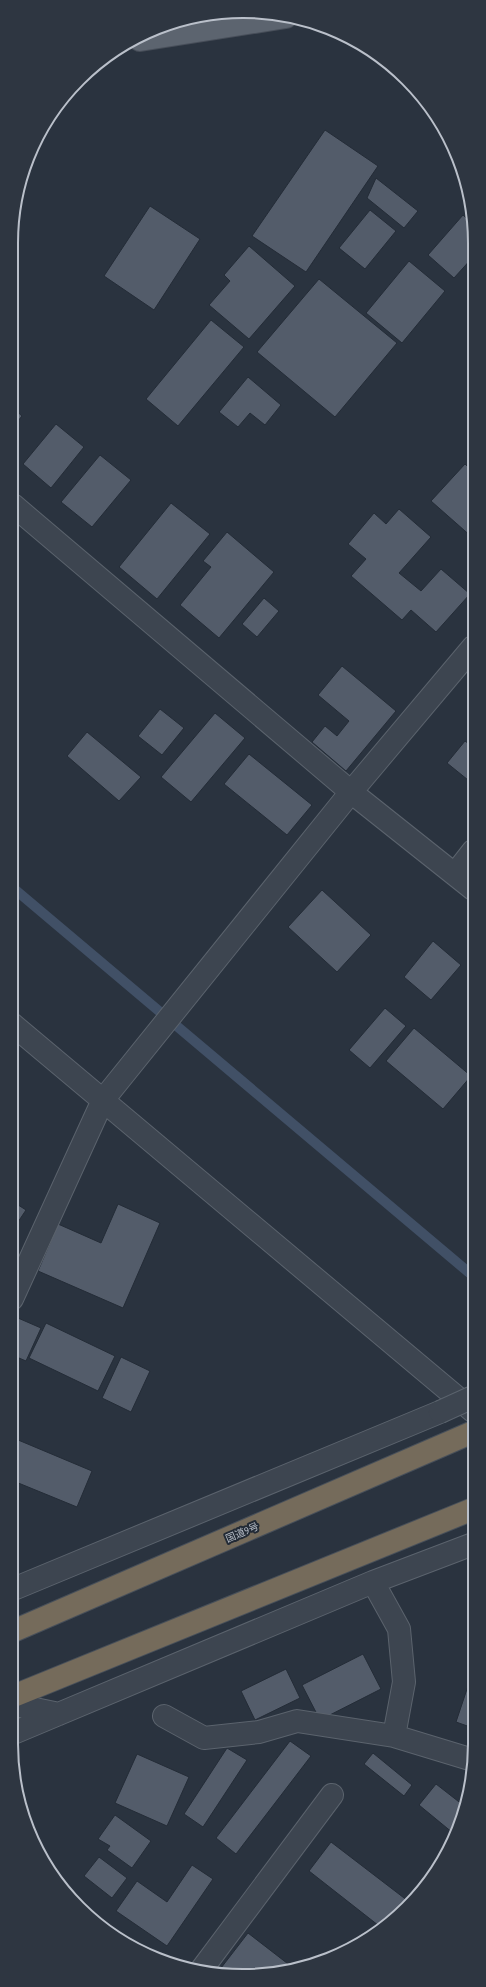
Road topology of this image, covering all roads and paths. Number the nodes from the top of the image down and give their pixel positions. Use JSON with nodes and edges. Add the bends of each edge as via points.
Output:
{"nodes":[{"id":1,"x":264,"y":19,"type":"edge"},
{"id":2,"x":202,"y":24,"type":"edge"},
{"id":3,"x":153,"y":37,"type":"edge"},
{"id":4,"x":18,"y":509,"type":"edge"},
{"id":5,"x":468,"y":653,"type":"edge"},
{"id":6,"x":351,"y":792,"type":"junction"},
{"id":7,"x":468,"y":857,"type":"edge"},
{"id":8,"x":455,"y":874,"type":"junction"},
{"id":9,"x":468,"y":885,"type":"edge"},
{"id":10,"x":18,"y":1029,"type":"edge"},
{"id":11,"x":103,"y":1100,"type":"junction"},
{"id":12,"x":18,"y":1286,"type":"edge"},
{"id":13,"x":468,"y":1399,"type":"edge"},
{"id":14,"x":468,"y":1407,"type":"edge"},
{"id":15,"x":468,"y":1434,"type":"edge"},
{"id":16,"x":468,"y":1511,"type":"edge"},
{"id":17,"x":468,"y":1546,"type":"edge"},
{"id":18,"x":373,"y":1582,"type":"junction"},
{"id":19,"x":18,"y":1587,"type":"edge"},
{"id":20,"x":18,"y":1629,"type":"edge"},
{"id":21,"x":18,"y":1694,"type":"edge"},
{"id":22,"x":18,"y":1705,"type":"edge"},
{"id":23,"x":59,"y":1714,"type":"junction"},
{"id":24,"x":164,"y":1716,"type":"dead end"},
{"id":25,"x":18,"y":1731,"type":"edge"},
{"id":26,"x":394,"y":1736,"type":"junction"},
{"id":27,"x":468,"y":1758,"type":"edge"},
{"id":28,"x":332,"y":1795,"type":"dead end"},
{"id":29,"x":204,"y":1966,"type":"edge"}],
"edges":[{"from":1,"to":2,"type":"main road"},
{"from":2,"to":3,"type":"main road"},
{"from":4,"to":6,"type":"street"},
{"from":5,"to":6,"type":"street"},
{"from":6,"to":8,"type":"street"},
{"from":6,"to":11,"type":"street"},
{"from":7,"to":8,"type":"street"},
{"from":8,"to":9,"type":"street"},
{"from":10,"to":11,"type":"street"},
{"from":11,"to":12,"type":"street"},
{"from":11,"to":14,"type":"street"},
{"from":13,"to":19,"type":"street","bridge":true},
{"from":15,"to":20,"type":"highway","name":"国道9号"},
{"from":16,"to":21,"type":"highway"},
{"from":17,"to":18,"type":"street"},
{"from":18,"to":23,"type":"street"},
{"from":18,"to":26,"type":"street","via":[[398,1629],[404,1682]]},
{"from":22,"to":23,"type":"street"},
{"from":23,"to":25,"type":"street"},
{"from":24,"to":26,"type":"street","via":[[204,1738],[259,1732],[298,1721]]},
{"from":26,"to":27,"type":"street"},
{"from":28,"to":29,"type":"street"}]}
